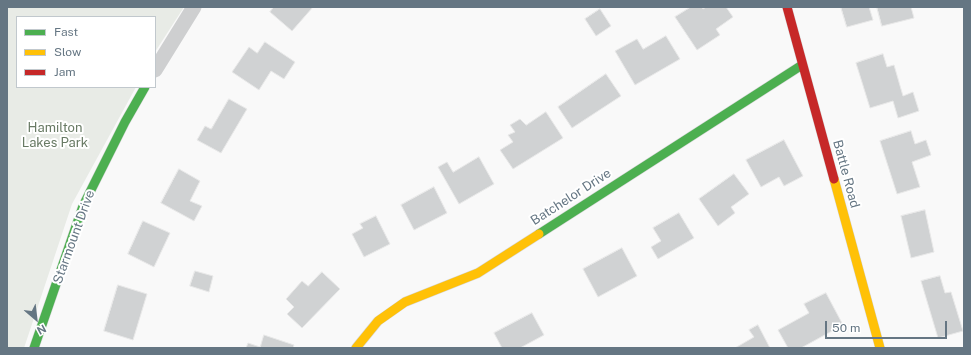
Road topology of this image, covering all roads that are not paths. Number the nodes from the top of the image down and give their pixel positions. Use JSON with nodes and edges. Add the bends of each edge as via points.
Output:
{"nodes":[{"id":1,"x":194,"y":7,"type":"edge"},
{"id":2,"x":787,"y":7,"type":"edge"},
{"id":3,"x":802,"y":65,"type":"junction"},
{"id":4,"x":156,"y":68,"type":"edge"},
{"id":5,"x":144,"y":88,"type":"edge"},
{"id":6,"x":34,"y":348,"type":"edge"},
{"id":7,"x":356,"y":348,"type":"edge"},
{"id":8,"x":880,"y":348,"type":"edge"}],
"edges":[{"from":1,"to":4,"type":"street"},
{"from":2,"to":3,"type":"street","name":"Battle Road"},
{"from":3,"to":7,"type":"street","name":"Batchelor Drive","via":[[478,273],[405,302],[378,321]]},
{"from":3,"to":8,"type":"street","name":"Battle Road"},
{"from":5,"to":6,"type":"street","name":"Starmount Drive","via":[[83,206]]}]}
